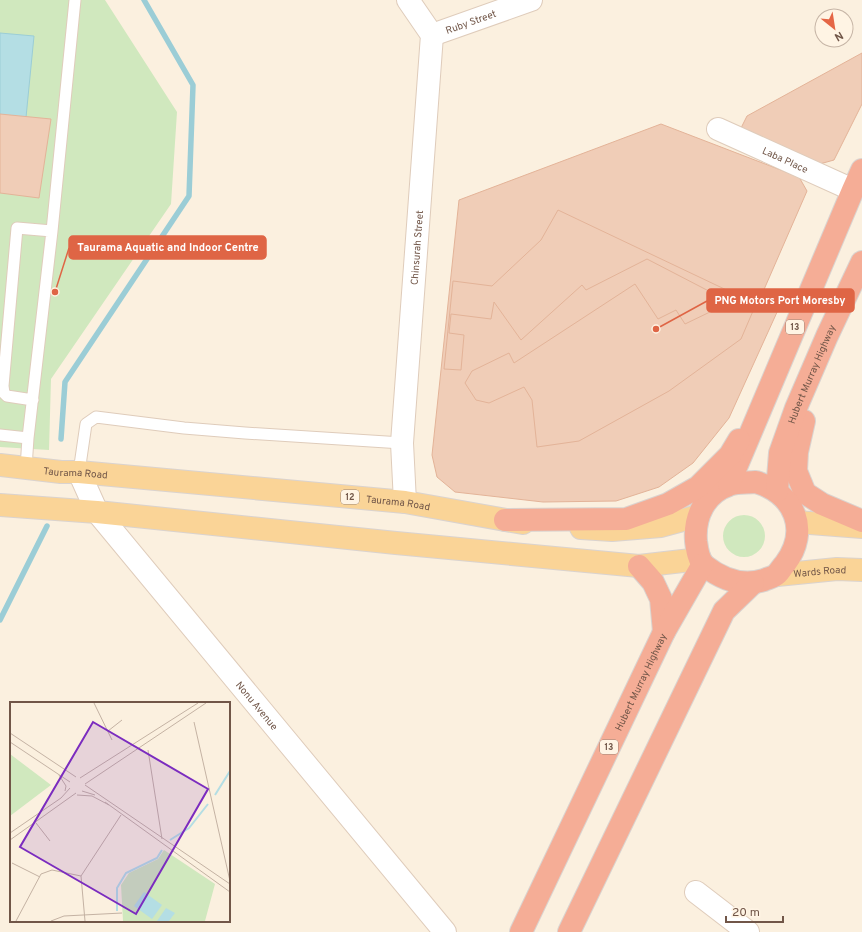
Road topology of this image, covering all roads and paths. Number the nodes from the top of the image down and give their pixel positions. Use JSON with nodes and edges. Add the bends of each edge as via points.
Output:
{"nodes":[{"id":1,"x":75,"y":0,"type":"edge"},
{"id":2,"x":408,"y":0,"type":"edge"},
{"id":3,"x":531,"y":0,"type":"edge"},
{"id":4,"x":432,"y":35,"type":"junction"},
{"id":5,"x":718,"y":129,"type":"dead end"},
{"id":6,"x":862,"y":170,"type":"edge"},
{"id":7,"x":852,"y":190,"type":"junction"},
{"id":8,"x":52,"y":230,"type":"junction"},
{"id":9,"x":862,"y":262,"type":"edge"},
{"id":10,"x":827,"y":336,"type":"junction"},
{"id":11,"x":33,"y":400,"type":"junction"},
{"id":12,"x":760,"y":409,"type":"junction"},
{"id":13,"x":0,"y":435,"type":"edge"},
{"id":14,"x":28,"y":438,"type":"junction"},
{"id":15,"x":402,"y":443,"type":"junction"},
{"id":16,"x":0,"y":465,"type":"edge"},
{"id":17,"x":26,"y":468,"type":"junction"},
{"id":18,"x":79,"y":472,"type":"junction"},
{"id":19,"x":729,"y":484,"type":"junction"},
{"id":20,"x":777,"y":491,"type":"junction"},
{"id":21,"x":405,"y":502,"type":"junction"},
{"id":22,"x":0,"y":504,"type":"edge"},
{"id":23,"x":97,"y":512,"type":"junction"},
{"id":24,"x":698,"y":516,"type":"junction"},
{"id":25,"x":505,"y":520,"type":"junction"},
{"id":26,"x":862,"y":521,"type":"edge"},
{"id":27,"x":797,"y":522,"type":"junction"},
{"id":28,"x":862,"y":527,"type":"edge"},
{"id":29,"x":702,"y":562,"type":"junction"},
{"id":30,"x":640,"y":566,"type":"junction"},
{"id":31,"x":862,"y":570,"type":"edge"},
{"id":32,"x":777,"y":575,"type":"junction"},
{"id":33,"x":753,"y":583,"type":"junction"},
{"id":34,"x":664,"y":632,"type":"junction"},
{"id":35,"x":696,"y":892,"type":"dead end"},
{"id":36,"x":445,"y":932,"type":"edge"},
{"id":37,"x":521,"y":932,"type":"edge"},
{"id":38,"x":569,"y":932,"type":"edge"},
{"id":39,"x":748,"y":932,"type":"edge"}],
"edges":[{"from":1,"to":8,"type":"lane"},
{"from":2,"to":4,"type":"street"},
{"from":3,"to":4,"type":"street","name":"Ruby Street"},
{"from":4,"to":15,"type":"street","name":"Chinsurah Street"},
{"from":5,"to":7,"type":"street","name":"Laba Place"},
{"from":6,"to":7,"type":"highway","number":"13"},
{"from":7,"to":12,"type":"highway","number":"13"},
{"from":8,"to":11,"type":"lane"},
{"from":8,"to":11,"type":"lane","via":[[17,228],[3,386],[7,396]]},
{"from":9,"to":10,"type":"highway","name":"Hubert Murray Highway"},
{"from":10,"to":20,"type":"highway","name":"Hubert Murray Highway","via":[[780,453]]},
{"from":10,"to":26,"type":"highway","via":[[826,355],[808,406],[797,452],[796,471],[805,493],[822,504]]},
{"from":11,"to":14,"type":"lane"},
{"from":12,"to":19,"type":"highway","number":"13"},
{"from":12,"to":25,"type":"highway","via":[[730,455],[715,471],[698,487],[668,504],[626,519]]},
{"from":13,"to":14,"type":"lane"},
{"from":14,"to":17,"type":"lane"},
{"from":15,"to":18,"type":"lane","via":[[245,434],[96,417],[86,424]]},
{"from":15,"to":21,"type":"street","name":"Chinsurah Street"},
{"from":16,"to":17,"type":"main road","name":"Taurama Road","number":"12"},
{"from":17,"to":18,"type":"main road","name":"Taurama Road","number":"12"},
{"from":18,"to":21,"type":"main road","name":"Taurama Road","number":"12"},
{"from":18,"to":23,"type":"street","name":"Nonu Avenue"},
{"from":19,"to":20,"type":"highway","via":[[756,482]]},
{"from":19,"to":24,"type":"highway","via":[[705,503]]},
{"from":20,"to":27,"type":"highway","via":[[793,510]]},
{"from":21,"to":25,"type":"main road","name":"Taurama Road","number":"12"},
{"from":22,"to":23,"type":"main road"},
{"from":23,"to":30,"type":"main road"},
{"from":23,"to":36,"type":"street","name":"Nonu Avenue"},
{"from":24,"to":25,"type":"main road","name":"Taurama Road","number":"12","via":[[661,526],[612,530]]},
{"from":24,"to":29,"type":"highway","via":[[697,548]]},
{"from":27,"to":28,"type":"main road"},
{"from":27,"to":32,"type":"highway","via":[[797,538],[793,553]]},
{"from":29,"to":30,"type":"main road"},
{"from":29,"to":33,"type":"highway","via":[[726,579],[739,583]]},
{"from":29,"to":34,"type":"highway","name":"Hubert Murray Highway","number":"13"},
{"from":30,"to":34,"type":"highway","via":[[653,582],[661,599]]},
{"from":31,"to":32,"type":"main road","name":"Wards Road","via":[[837,569]]},
{"from":32,"to":33,"type":"highway"},
{"from":33,"to":38,"type":"highway","via":[[724,611]]},
{"from":34,"to":37,"type":"highway","name":"Hubert Murray Highway","number":"13"},
{"from":35,"to":39,"type":"street"}]}
